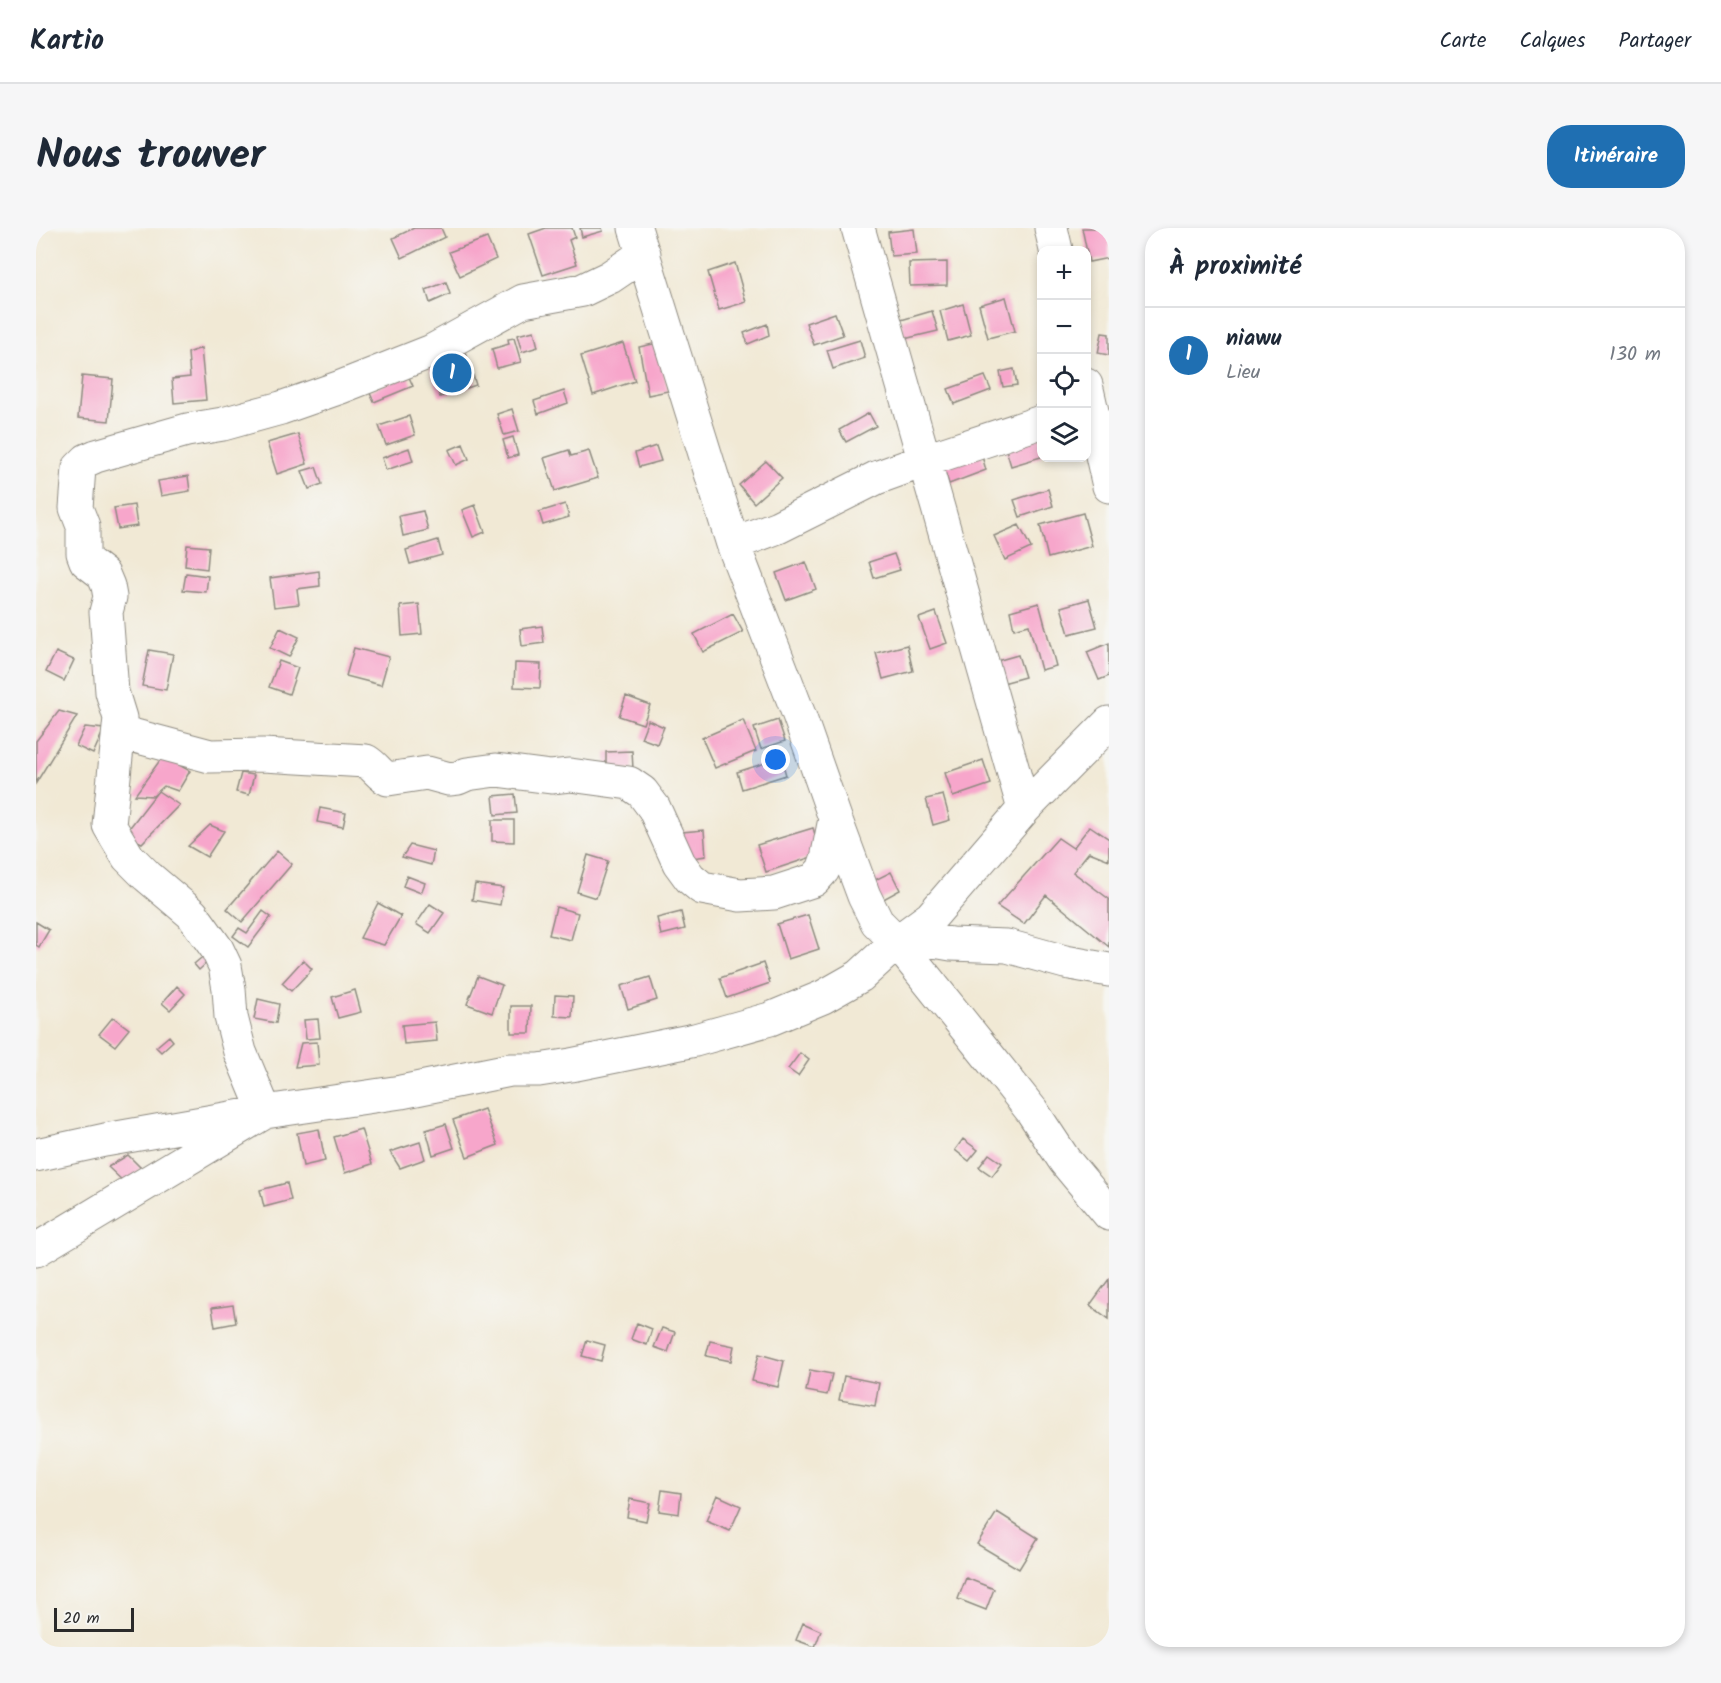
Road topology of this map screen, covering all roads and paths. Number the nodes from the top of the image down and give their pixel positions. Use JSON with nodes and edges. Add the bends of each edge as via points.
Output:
{"nodes":[{"id":1,"x":858,"y":228,"type":"edge"},
{"id":2,"x":1051,"y":228,"type":"edge"},
{"id":3,"x":639,"y":241,"type":"edge"},
{"id":4,"x":1055,"y":246,"type":"edge"},
{"id":5,"x":1093,"y":402,"type":"edge"},
{"id":6,"x":1037,"y":423,"type":"edge"},
{"id":7,"x":923,"y":460,"type":"junction"},
{"id":8,"x":1109,"y":486,"type":"edge"},
{"id":9,"x":733,"y":544,"type":"junction"},
{"id":10,"x":1109,"y":723,"type":"edge"},
{"id":11,"x":120,"y":732,"type":"junction"},
{"id":12,"x":1024,"y":809,"type":"junction"},
{"id":13,"x":835,"y":818,"type":"junction"},
{"id":14,"x":901,"y":939,"type":"junction"},
{"id":15,"x":1109,"y":970,"type":"edge"},
{"id":16,"x":265,"y":1112,"type":"junction"},
{"id":17,"x":36,"y":1155,"type":"edge"},
{"id":18,"x":1109,"y":1214,"type":"edge"},
{"id":19,"x":36,"y":1250,"type":"edge"}],
"edges":[{"from":1,"to":7,"type":"street"},
{"from":2,"to":4,"type":"street"},
{"from":3,"to":9,"type":"street"},
{"from":3,"to":11,"type":"street","via":[[610,277],[583,290],[523,301],[432,351],[281,408],[187,430],[87,460],[79,468],[76,508],[83,526],[86,561],[103,574],[108,586],[106,618],[112,692]]},
{"from":5,"to":8,"type":"street"},
{"from":6,"to":7,"type":"street"},
{"from":7,"to":9,"type":"street"},
{"from":7,"to":12,"type":"street"},
{"from":9,"to":13,"type":"street"},
{"from":10,"to":12,"type":"street"},
{"from":11,"to":13,"type":"street","via":[[210,756],[366,762],[388,779],[427,773],[449,779],[496,770],[629,783],[654,808],[690,878],[702,888],[740,895],[774,893],[814,880],[827,859]]},
{"from":11,"to":16,"type":"street","via":[[109,825],[128,857],[192,914],[217,949],[225,966],[240,1052]]},
{"from":12,"to":14,"type":"street","via":[[931,917]]},
{"from":13,"to":14,"type":"street","via":[[877,922]]},
{"from":14,"to":15,"type":"street","via":[[1007,946]]},
{"from":14,"to":16,"type":"street","via":[[860,976],[823,997],[770,1019],[695,1040],[571,1065],[510,1070],[401,1092]]},
{"from":14,"to":18,"type":"street","via":[[1032,1111],[1065,1161]]},
{"from":16,"to":17,"type":"street"},
{"from":16,"to":19,"type":"street"}]}
